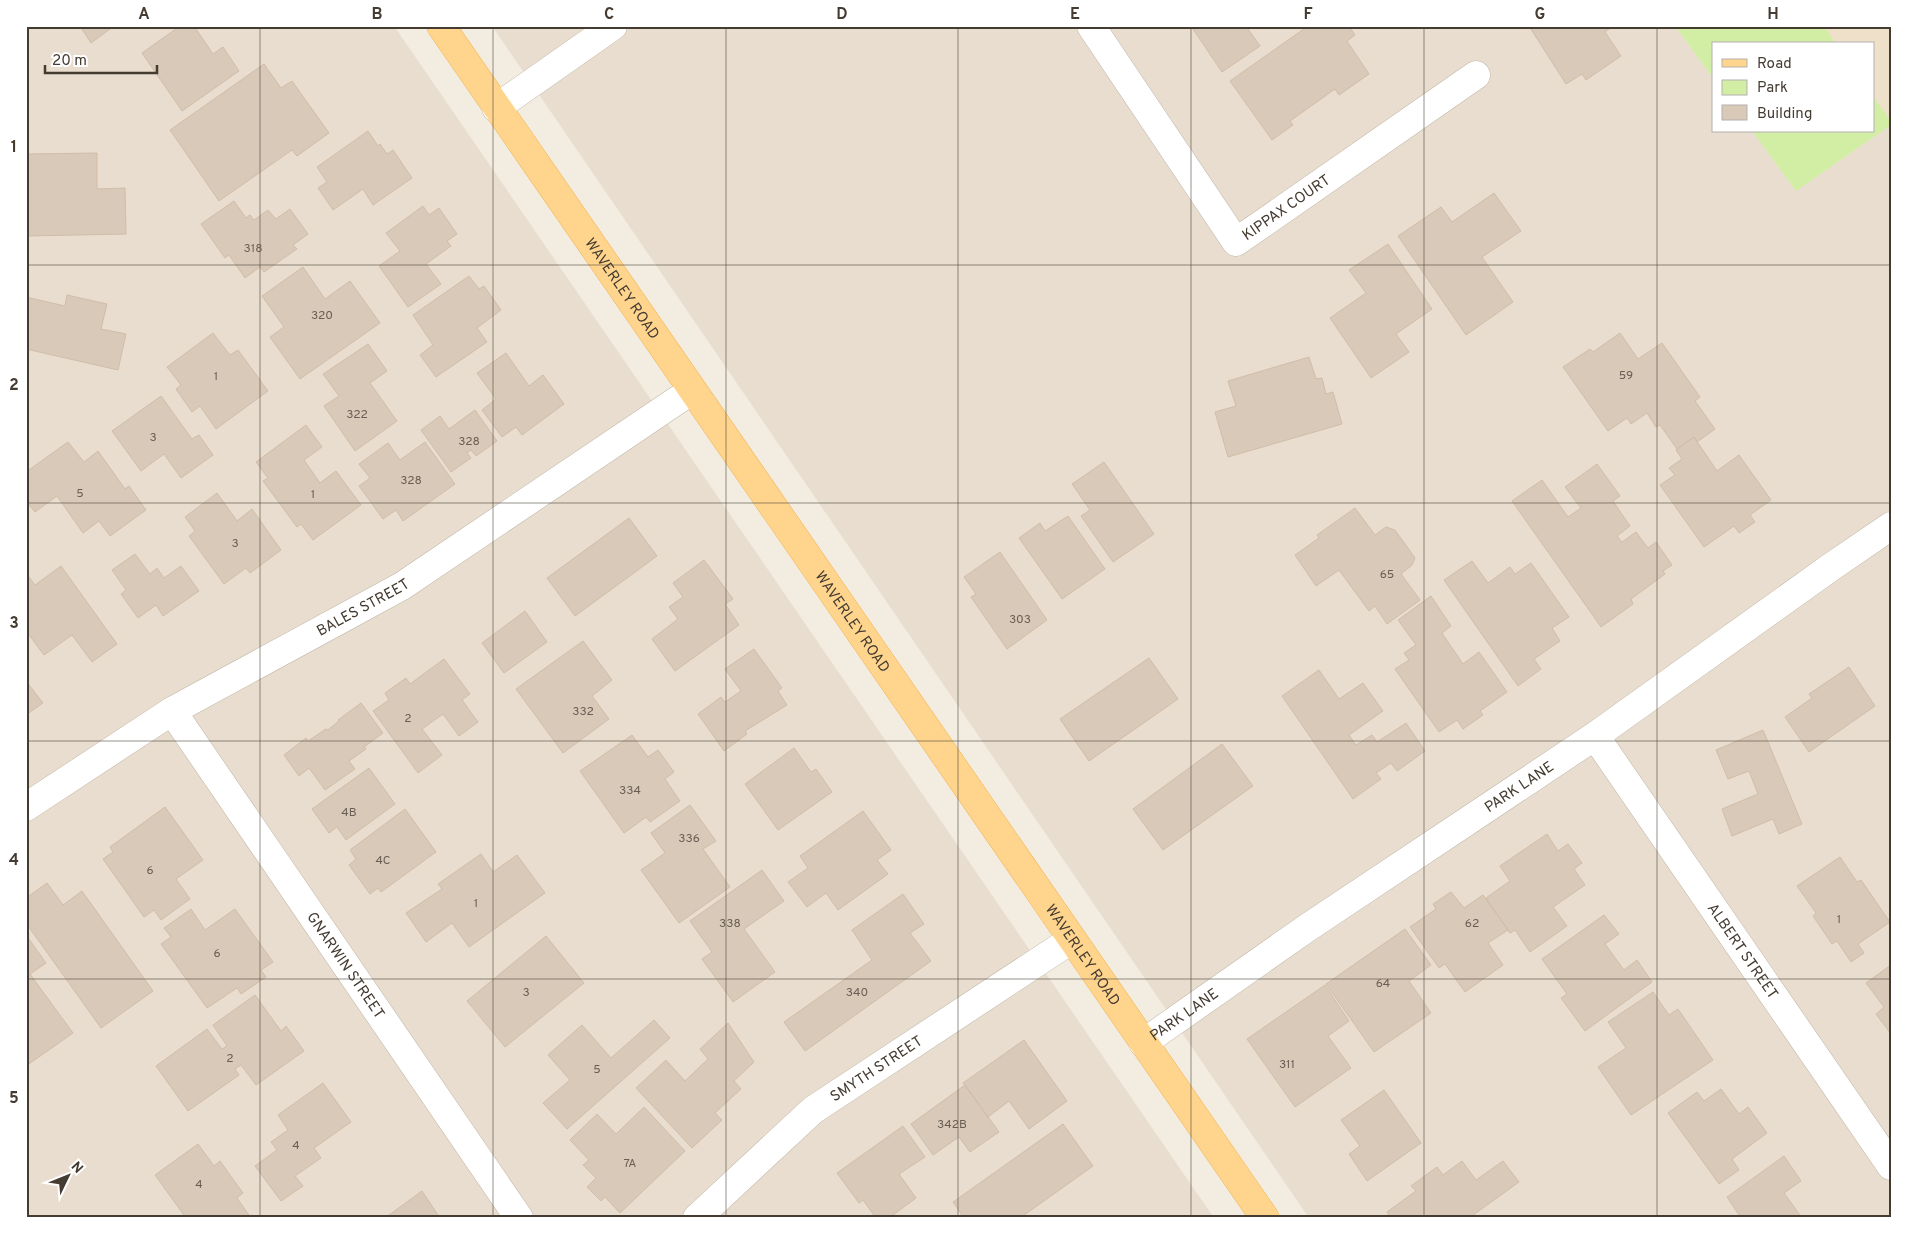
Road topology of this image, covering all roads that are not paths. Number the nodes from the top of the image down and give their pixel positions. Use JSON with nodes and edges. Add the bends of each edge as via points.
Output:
{"nodes":[{"id":1,"x":441,"y":26,"type":"edge"},
{"id":2,"x":613,"y":26,"type":"edge"},
{"id":3,"x":1091,"y":26,"type":"edge"},
{"id":4,"x":1476,"y":75,"type":"dead end"},
{"id":5,"x":496,"y":108,"type":"junction"},
{"id":6,"x":692,"y":391,"type":"junction"},
{"id":7,"x":1891,"y":526,"type":"edge"},
{"id":8,"x":172,"y":711,"type":"junction"},
{"id":9,"x":1595,"y":736,"type":"junction"},
{"id":10,"x":26,"y":807,"type":"edge"},
{"id":11,"x":1071,"y":940,"type":"junction"},
{"id":12,"x":1144,"y":1043,"type":"junction"},
{"id":13,"x":1891,"y":1166,"type":"edge"},
{"id":14,"x":520,"y":1218,"type":"edge"},
{"id":15,"x":697,"y":1218,"type":"edge"},
{"id":16,"x":1264,"y":1218,"type":"edge"}],
"edges":[{"from":1,"to":5,"type":"main road","name":"WAVERLEY ROAD"},
{"from":2,"to":5,"type":"street"},
{"from":3,"to":4,"type":"street","name":"KIPPAX COURT","via":[[1236,242]]},
{"from":5,"to":6,"type":"main road","name":"WAVERLEY ROAD"},
{"from":6,"to":8,"type":"street","name":"BALES STREET","via":[[402,586]]},
{"from":6,"to":11,"type":"main road","name":"WAVERLEY ROAD"},
{"from":7,"to":9,"type":"street","name":"PARK LANE"},
{"from":8,"to":10,"type":"street","name":"BALES STREET"},
{"from":8,"to":14,"type":"street","name":"GNARWIN STREET"},
{"from":9,"to":12,"type":"street","name":"PARK LANE","via":[[1306,928]]},
{"from":9,"to":13,"type":"street","name":"ALBERT STREET"},
{"from":11,"to":12,"type":"main road","name":"WAVERLEY ROAD"},
{"from":11,"to":15,"type":"street","name":"SMYTH STREET","via":[[813,1110]]},
{"from":12,"to":16,"type":"main road","name":"WAVERLEY ROAD"}]}
